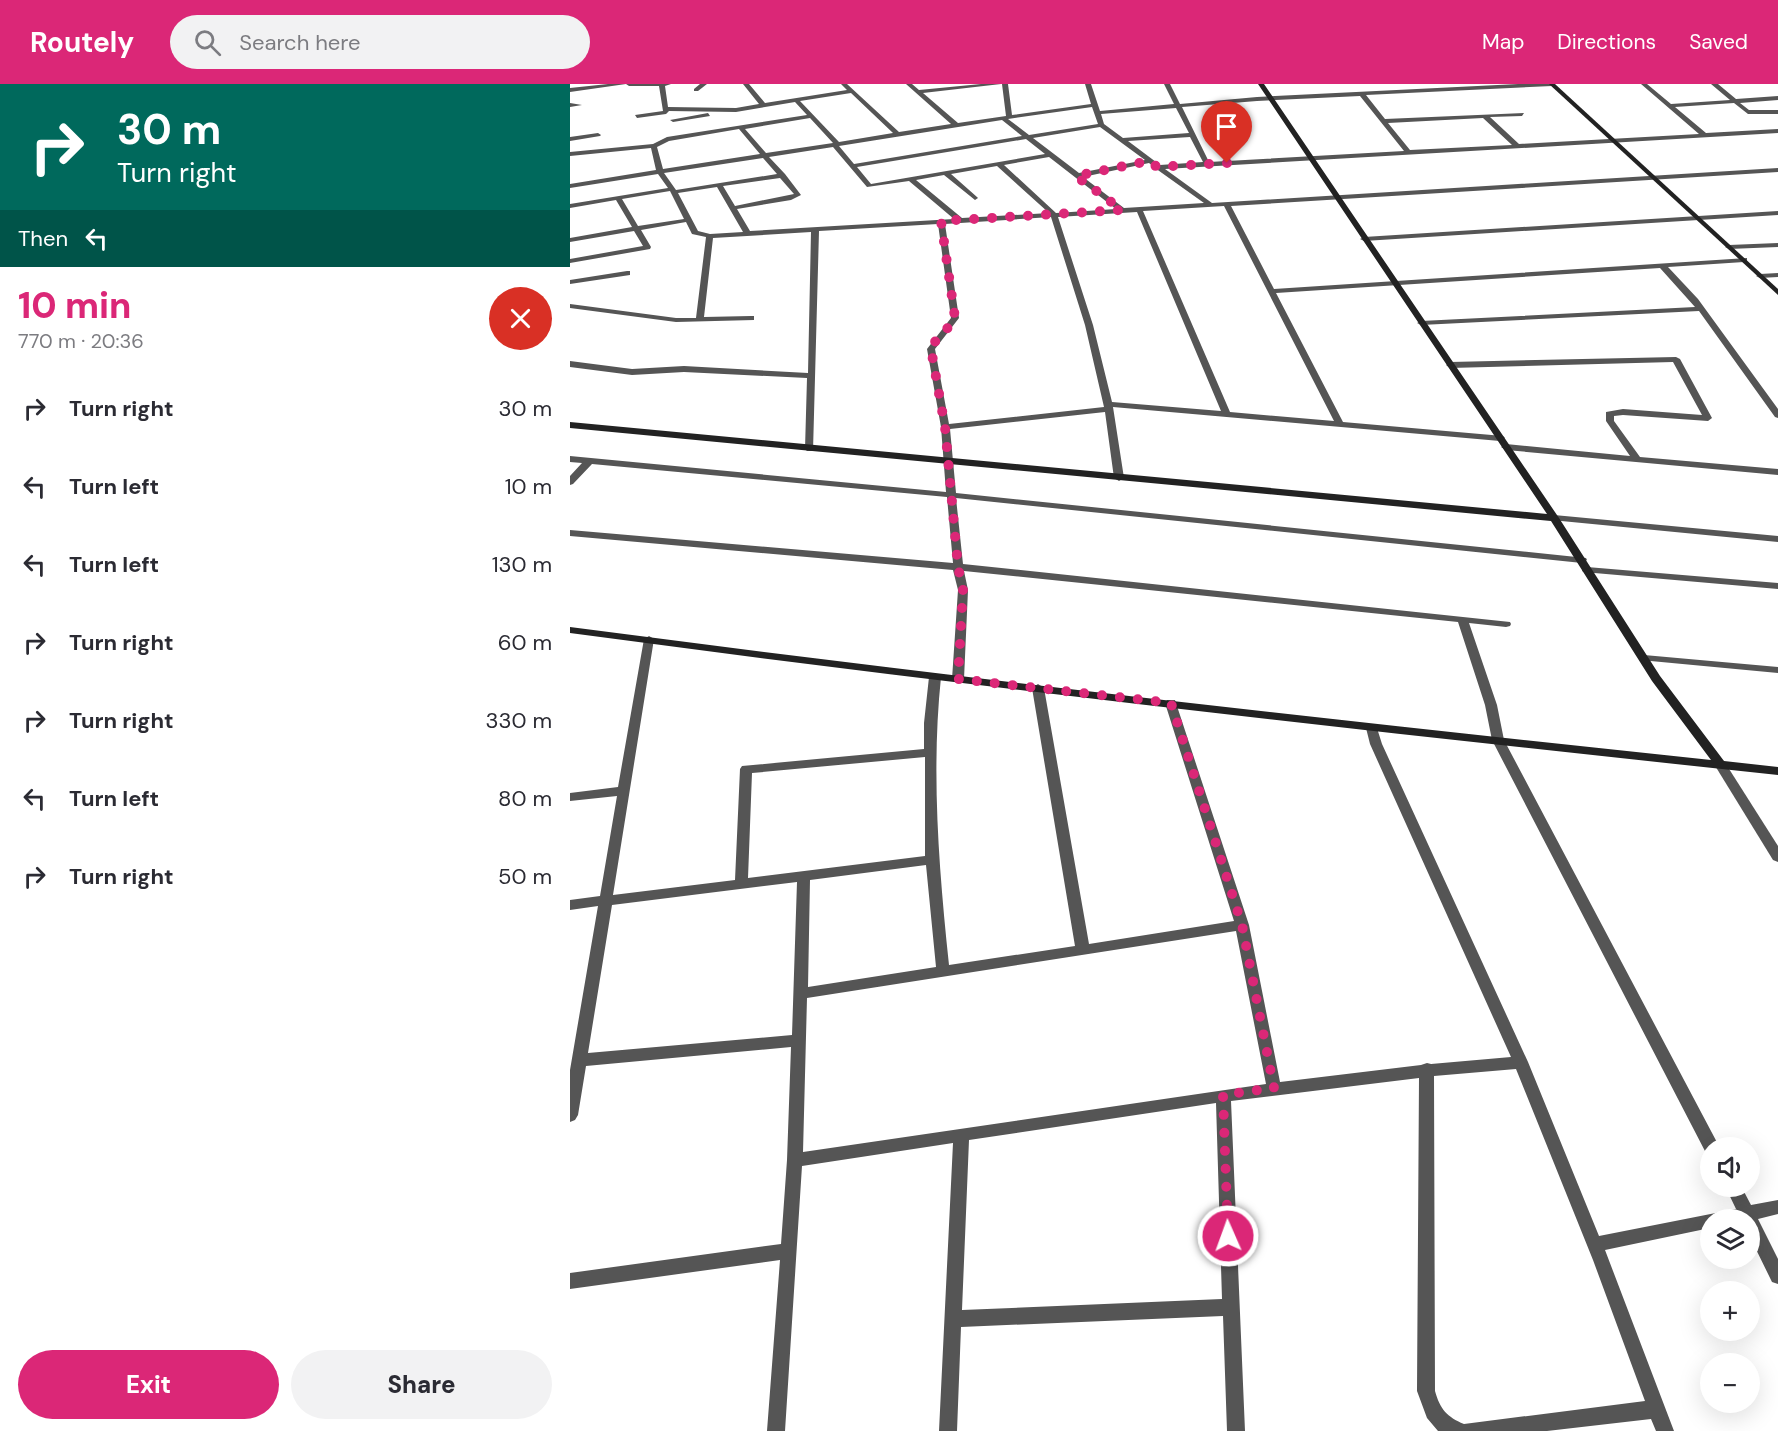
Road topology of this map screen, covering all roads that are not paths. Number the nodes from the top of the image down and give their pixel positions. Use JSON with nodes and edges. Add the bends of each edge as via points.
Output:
{"nodes":[{"id":1,"x":623,"y":84,"type":"edge"},
{"id":2,"x":630,"y":84,"type":"edge"},
{"id":3,"x":669,"y":84,"type":"edge"},
{"id":4,"x":704,"y":84,"type":"edge"},
{"id":5,"x":746,"y":84,"type":"edge"},
{"id":6,"x":844,"y":84,"type":"edge"},
{"id":7,"x":909,"y":84,"type":"edge"},
{"id":8,"x":998,"y":84,"type":"edge"},
{"id":9,"x":1005,"y":84,"type":"edge"},
{"id":10,"x":1088,"y":84,"type":"edge"},
{"id":11,"x":1167,"y":84,"type":"edge"},
{"id":12,"x":1261,"y":84,"type":"edge"},
{"id":13,"x":1552,"y":84,"type":"edge"},
{"id":14,"x":1644,"y":84,"type":"edge"},
{"id":15,"x":1714,"y":84,"type":"edge"},
{"id":16,"x":595,"y":85,"type":"edge"},
{"id":17,"x":662,"y":85,"type":"edge"},
{"id":18,"x":570,"y":90,"type":"edge"},
{"id":19,"x":696,"y":90,"type":"dead end"},
{"id":20,"x":852,"y":92,"type":"junction"},
{"id":21,"x":918,"y":92,"type":"junction"},
{"id":22,"x":1362,"y":94,"type":"junction"},
{"id":23,"x":1270,"y":98,"type":"junction"},
{"id":24,"x":1778,"y":98,"type":"edge"},
{"id":25,"x":796,"y":100,"type":"junction"},
{"id":26,"x":1734,"y":101,"type":"junction"},
{"id":27,"x":570,"y":105,"type":"edge"},
{"id":28,"x":579,"y":105,"type":"dead end"},
{"id":29,"x":764,"y":105,"type":"junction"},
{"id":30,"x":1094,"y":105,"type":"junction"},
{"id":31,"x":1177,"y":106,"type":"junction"},
{"id":32,"x":1670,"y":106,"type":"junction"},
{"id":33,"x":667,"y":109,"type":"junction"},
{"id":34,"x":736,"y":110,"type":"junction"},
{"id":35,"x":1778,"y":112,"type":"edge"},
{"id":36,"x":1097,"y":113,"type":"junction"},
{"id":37,"x":1522,"y":114,"type":"dead end"},
{"id":38,"x":637,"y":116,"type":"dead end"},
{"id":39,"x":812,"y":116,"type":"junction"},
{"id":40,"x":1485,"y":116,"type":"junction"},
{"id":41,"x":1006,"y":118,"type":"junction"},
{"id":42,"x":673,"y":120,"type":"dead end"},
{"id":43,"x":1384,"y":121,"type":"junction"},
{"id":44,"x":1101,"y":125,"type":"junction"},
{"id":45,"x":956,"y":126,"type":"junction"},
{"id":46,"x":740,"y":127,"type":"junction"},
{"id":47,"x":1778,"y":131,"type":"edge"},
{"id":48,"x":598,"y":135,"type":"dead end"},
{"id":49,"x":898,"y":135,"type":"junction"},
{"id":50,"x":1192,"y":135,"type":"junction"},
{"id":51,"x":1706,"y":136,"type":"junction"},
{"id":52,"x":1027,"y":137,"type":"junction"},
{"id":53,"x":570,"y":139,"type":"edge"},
{"id":54,"x":1121,"y":140,"type":"junction"},
{"id":55,"x":1614,"y":141,"type":"junction"},
{"id":56,"x":837,"y":145,"type":"junction"},
{"id":57,"x":654,"y":146,"type":"junction"},
{"id":58,"x":1517,"y":146,"type":"junction"},
{"id":59,"x":1409,"y":153,"type":"junction"},
{"id":60,"x":570,"y":154,"type":"edge"},
{"id":61,"x":1049,"y":155,"type":"junction"},
{"id":62,"x":767,"y":156,"type":"junction"},
{"id":63,"x":1310,"y":158,"type":"junction"},
{"id":64,"x":1149,"y":161,"type":"junction"},
{"id":65,"x":999,"y":164,"type":"junction"},
{"id":66,"x":1207,"y":164,"type":"junction"},
{"id":67,"x":852,"y":166,"type":"junction"},
{"id":68,"x":1157,"y":167,"type":"junction"},
{"id":69,"x":1778,"y":170,"type":"edge"},
{"id":70,"x":660,"y":172,"type":"junction"},
{"id":71,"x":946,"y":173,"type":"junction"},
{"id":72,"x":783,"y":175,"type":"junction"},
{"id":73,"x":1076,"y":176,"type":"junction"},
{"id":74,"x":1654,"y":178,"type":"junction"},
{"id":75,"x":911,"y":179,"type":"junction"},
{"id":76,"x":595,"y":182,"type":"junction"},
{"id":77,"x":719,"y":185,"type":"junction"},
{"id":78,"x":570,"y":186,"type":"edge"},
{"id":79,"x":673,"y":191,"type":"junction"},
{"id":80,"x":1336,"y":196,"type":"junction"},
{"id":81,"x":618,"y":198,"type":"junction"},
{"id":82,"x":975,"y":198,"type":"dead end"},
{"id":83,"x":604,"y":200,"type":"junction"},
{"id":84,"x":1226,"y":203,"type":"junction"},
{"id":85,"x":1209,"y":204,"type":"junction"},
{"id":86,"x":570,"y":206,"type":"edge"},
{"id":87,"x":733,"y":208,"type":"junction"},
{"id":88,"x":1139,"y":209,"type":"junction"},
{"id":89,"x":1122,"y":210,"type":"junction"},
{"id":90,"x":1778,"y":213,"type":"edge"},
{"id":91,"x":1054,"y":214,"type":"junction"},
{"id":92,"x":1698,"y":218,"type":"junction"},
{"id":93,"x":688,"y":220,"type":"junction"},
{"id":94,"x":960,"y":220,"type":"junction"},
{"id":95,"x":941,"y":221,"type":"junction"},
{"id":96,"x":636,"y":229,"type":"junction"},
{"id":97,"x":815,"y":229,"type":"junction"},
{"id":98,"x":748,"y":234,"type":"junction"},
{"id":99,"x":710,"y":236,"type":"junction"},
{"id":100,"x":571,"y":238,"type":"edge"},
{"id":101,"x":1364,"y":239,"type":"junction"},
{"id":102,"x":1778,"y":245,"type":"edge"},
{"id":103,"x":1729,"y":247,"type":"junction"},
{"id":104,"x":1744,"y":260,"type":"junction"},
{"id":105,"x":570,"y":261,"type":"edge"},
{"id":106,"x":1662,"y":265,"type":"junction"},
{"id":107,"x":627,"y":273,"type":"dead end"},
{"id":108,"x":1778,"y":275,"type":"edge"},
{"id":109,"x":1760,"y":276,"type":"junction"},
{"id":110,"x":570,"y":282,"type":"edge"},
{"id":111,"x":1394,"y":283,"type":"junction"},
{"id":112,"x":1273,"y":291,"type":"junction"},
{"id":113,"x":1778,"y":293,"type":"edge"},
{"id":114,"x":570,"y":306,"type":"edge"},
{"id":115,"x":1701,"y":309,"type":"junction"},
{"id":116,"x":751,"y":318,"type":"dead end"},
{"id":117,"x":700,"y":320,"type":"junction"},
{"id":118,"x":1421,"y":323,"type":"junction"},
{"id":119,"x":570,"y":364,"type":"edge"},
{"id":120,"x":1450,"y":365,"type":"junction"},
{"id":121,"x":811,"y":376,"type":"junction"},
{"id":122,"x":1108,"y":407,"type":"junction"},
{"id":123,"x":1778,"y":414,"type":"edge"},
{"id":124,"x":1227,"y":415,"type":"junction"},
{"id":125,"x":1340,"y":424,"type":"junction"},
{"id":126,"x":570,"y":426,"type":"edge"},
{"id":127,"x":945,"y":427,"type":"junction"},
{"id":128,"x":1500,"y":438,"type":"junction"},
{"id":129,"x":1506,"y":447,"type":"junction"},
{"id":130,"x":810,"y":449,"type":"junction"},
{"id":131,"x":1636,"y":458,"type":"junction"},
{"id":132,"x":570,"y":459,"type":"edge"},
{"id":133,"x":589,"y":461,"type":"junction"},
{"id":134,"x":949,"y":462,"type":"junction"},
{"id":135,"x":1778,"y":472,"type":"edge"},
{"id":136,"x":1119,"y":478,"type":"junction"},
{"id":137,"x":570,"y":482,"type":"edge"},
{"id":138,"x":952,"y":495,"type":"junction"},
{"id":139,"x":1554,"y":518,"type":"junction"},
{"id":140,"x":570,"y":533,"type":"edge"},
{"id":141,"x":1778,"y":539,"type":"edge"},
{"id":142,"x":1584,"y":565,"type":"junction"},
{"id":143,"x":958,"y":567,"type":"junction"},
{"id":144,"x":1778,"y":586,"type":"edge"},
{"id":145,"x":1462,"y":619,"type":"junction"},
{"id":146,"x":1506,"y":624,"type":"dead end"},
{"id":147,"x":570,"y":630,"type":"edge"},
{"id":148,"x":649,"y":639,"type":"junction"},
{"id":149,"x":1644,"y":658,"type":"junction"},
{"id":150,"x":1778,"y":670,"type":"edge"},
{"id":151,"x":935,"y":677,"type":"junction"},
{"id":152,"x":958,"y":679,"type":"junction"},
{"id":153,"x":1038,"y":688,"type":"junction"},
{"id":154,"x":1171,"y":703,"type":"junction"},
{"id":155,"x":1372,"y":728,"type":"junction"},
{"id":156,"x":1498,"y":740,"type":"junction"},
{"id":157,"x":930,"y":753,"type":"junction"},
{"id":158,"x":1720,"y":764,"type":"junction"},
{"id":159,"x":1778,"y":771,"type":"edge"},
{"id":160,"x":624,"y":792,"type":"junction"},
{"id":161,"x":570,"y":797,"type":"edge"},
{"id":162,"x":1778,"y":857,"type":"edge"},
{"id":163,"x":932,"y":860,"type":"junction"},
{"id":164,"x":804,"y":876,"type":"junction"},
{"id":165,"x":741,"y":884,"type":"junction"},
{"id":166,"x":606,"y":900,"type":"junction"},
{"id":167,"x":570,"y":904,"type":"edge"},
{"id":168,"x":1242,"y":925,"type":"junction"},
{"id":169,"x":1083,"y":950,"type":"junction"},
{"id":170,"x":943,"y":971,"type":"junction"},
{"id":171,"x":800,"y":994,"type":"junction"},
{"id":172,"x":799,"y":1040,"type":"junction"},
{"id":173,"x":580,"y":1060,"type":"junction"},
{"id":174,"x":1521,"y":1062,"type":"junction"},
{"id":175,"x":1427,"y":1070,"type":"junction"},
{"id":176,"x":1274,"y":1088,"type":"junction"},
{"id":177,"x":1223,"y":1095,"type":"junction"},
{"id":178,"x":570,"y":1115,"type":"edge"},
{"id":179,"x":961,"y":1136,"type":"junction"},
{"id":180,"x":1706,"y":1137,"type":"edge"},
{"id":181,"x":795,"y":1160,"type":"junction"},
{"id":182,"x":1778,"y":1207,"type":"edge"},
{"id":183,"x":1760,"y":1211,"type":"edge"},
{"id":184,"x":1700,"y":1223,"type":"edge"},
{"id":185,"x":1760,"y":1240,"type":"edge"},
{"id":186,"x":1595,"y":1244,"type":"junction"},
{"id":187,"x":787,"y":1251,"type":"junction"},
{"id":188,"x":1778,"y":1276,"type":"edge"},
{"id":189,"x":570,"y":1281,"type":"edge"},
{"id":190,"x":1231,"y":1307,"type":"junction"},
{"id":191,"x":952,"y":1319,"type":"junction"},
{"id":192,"x":1657,"y":1409,"type":"junction"},
{"id":193,"x":776,"y":1431,"type":"edge"},
{"id":194,"x":948,"y":1431,"type":"edge"},
{"id":195,"x":1236,"y":1431,"type":"edge"},
{"id":196,"x":1460,"y":1431,"type":"edge"},
{"id":197,"x":1468,"y":1431,"type":"edge"},
{"id":198,"x":1665,"y":1431,"type":"edge"}],
"edges":[{"from":1,"to":16,"type":"street"},
{"from":2,"to":17,"type":"street"},
{"from":3,"to":17,"type":"street"},
{"from":4,"to":19,"type":"street"},
{"from":5,"to":29,"type":"street"},
{"from":6,"to":20,"type":"street"},
{"from":7,"to":21,"type":"street"},
{"from":8,"to":21,"type":"street"},
{"from":9,"to":41,"type":"street"},
{"from":10,"to":30,"type":"street"},
{"from":11,"to":31,"type":"street"},
{"from":12,"to":23,"type":"street"},
{"from":13,"to":22,"type":"street"},
{"from":13,"to":55,"type":"street"},
{"from":14,"to":32,"type":"street"},
{"from":15,"to":26,"type":"street"},
{"from":16,"to":18,"type":"street"},
{"from":17,"to":33,"type":"street"},
{"from":20,"to":25,"type":"street"},
{"from":20,"to":49,"type":"street"},
{"from":21,"to":45,"type":"street"},
{"from":22,"to":23,"type":"street"},
{"from":22,"to":43,"type":"street"},
{"from":23,"to":31,"type":"street"},
{"from":23,"to":63,"type":"street"},
{"from":24,"to":26,"type":"street"},
{"from":25,"to":29,"type":"street"},
{"from":25,"to":39,"type":"street"},
{"from":26,"to":32,"type":"street"},
{"from":26,"to":35,"type":"street","via":[[1748,112]]},
{"from":27,"to":28,"type":"street"},
{"from":29,"to":34,"type":"street"},
{"from":30,"to":36,"type":"street"},
{"from":30,"to":41,"type":"street"},
{"from":31,"to":36,"type":"street"},
{"from":31,"to":50,"type":"street"},
{"from":32,"to":51,"type":"street"},
{"from":33,"to":34,"type":"street"},
{"from":33,"to":38,"type":"street","via":[[663,114]]},
{"from":34,"to":42,"type":"street"},
{"from":36,"to":44,"type":"street"},
{"from":37,"to":40,"type":"street"},
{"from":39,"to":46,"type":"street"},
{"from":39,"to":56,"type":"street"},
{"from":40,"to":43,"type":"street"},
{"from":40,"to":58,"type":"street"},
{"from":41,"to":45,"type":"street"},
{"from":41,"to":52,"type":"street"},
{"from":43,"to":59,"type":"street"},
{"from":44,"to":52,"type":"street"},
{"from":44,"to":54,"type":"street"},
{"from":45,"to":49,"type":"street"},
{"from":46,"to":57,"type":"street","via":[[667,139]]},
{"from":46,"to":62,"type":"street"},
{"from":47,"to":51,"type":"street"},
{"from":48,"to":53,"type":"street"},
{"from":49,"to":56,"type":"street"},
{"from":50,"to":54,"type":"street"},
{"from":50,"to":66,"type":"street"},
{"from":51,"to":55,"type":"street"},
{"from":52,"to":61,"type":"street"},
{"from":52,"to":67,"type":"street"},
{"from":54,"to":64,"type":"street"},
{"from":55,"to":58,"type":"street"},
{"from":55,"to":74,"type":"street"},
{"from":56,"to":62,"type":"street"},
{"from":56,"to":67,"type":"street"},
{"from":57,"to":60,"type":"street"},
{"from":57,"to":70,"type":"street"},
{"from":58,"to":59,"type":"street"},
{"from":59,"to":63,"type":"street"},
{"from":61,"to":65,"type":"street"},
{"from":61,"to":73,"type":"street"},
{"from":62,"to":70,"type":"street"},
{"from":62,"to":72,"type":"street"},
{"from":63,"to":66,"type":"street"},
{"from":63,"to":80,"type":"street"},
{"from":64,"to":68,"type":"street"},
{"from":64,"to":73,"type":"street"},
{"from":65,"to":71,"type":"street"},
{"from":65,"to":91,"type":"street"},
{"from":66,"to":68,"type":"street"},
{"from":67,"to":75,"type":"street","via":[[869,186]]},
{"from":68,"to":85,"type":"street"},
{"from":69,"to":74,"type":"street"},
{"from":70,"to":76,"type":"street"},
{"from":70,"to":79,"type":"street"},
{"from":71,"to":75,"type":"street"},
{"from":71,"to":82,"type":"street"},
{"from":72,"to":77,"type":"street"},
{"from":72,"to":87,"type":"street","via":[[798,192],[796,196]]},
{"from":73,"to":89,"type":"street"},
{"from":74,"to":80,"type":"street"},
{"from":74,"to":92,"type":"street"},
{"from":75,"to":94,"type":"street"},
{"from":76,"to":78,"type":"street"},
{"from":76,"to":83,"type":"street"},
{"from":77,"to":79,"type":"street"},
{"from":77,"to":87,"type":"street"},
{"from":79,"to":81,"type":"street"},
{"from":79,"to":93,"type":"street"},
{"from":80,"to":84,"type":"street"},
{"from":80,"to":101,"type":"street"},
{"from":81,"to":83,"type":"street"},
{"from":81,"to":96,"type":"street"},
{"from":83,"to":86,"type":"street"},
{"from":84,"to":85,"type":"street"},
{"from":84,"to":112,"type":"street"},
{"from":85,"to":88,"type":"street"},
{"from":87,"to":98,"type":"street"},
{"from":88,"to":89,"type":"street"},
{"from":88,"to":124,"type":"street"},
{"from":89,"to":91,"type":"street"},
{"from":90,"to":92,"type":"street"},
{"from":91,"to":94,"type":"street"},
{"from":91,"to":122,"type":"street","via":[[1089,325]]},
{"from":92,"to":101,"type":"street"},
{"from":92,"to":103,"type":"street"},
{"from":93,"to":96,"type":"street"},
{"from":93,"to":99,"type":"street","via":[[695,231]]},
{"from":94,"to":95,"type":"street"},
{"from":95,"to":97,"type":"street"},
{"from":95,"to":127,"type":"street","via":[[955,318],[931,349]]},
{"from":96,"to":100,"type":"street"},
{"from":96,"to":105,"type":"street","via":[[647,247]]},
{"from":97,"to":98,"type":"street"},
{"from":97,"to":121,"type":"street"},
{"from":98,"to":99,"type":"street"},
{"from":99,"to":117,"type":"street"},
{"from":101,"to":111,"type":"street"},
{"from":102,"to":103,"type":"street"},
{"from":103,"to":104,"type":"street"},
{"from":104,"to":106,"type":"street"},
{"from":104,"to":109,"type":"street"},
{"from":106,"to":111,"type":"street"},
{"from":106,"to":115,"type":"street"},
{"from":107,"to":110,"type":"street"},
{"from":108,"to":109,"type":"street"},
{"from":109,"to":113,"type":"street"},
{"from":111,"to":112,"type":"street"},
{"from":111,"to":118,"type":"street"},
{"from":112,"to":125,"type":"street"},
{"from":114,"to":117,"type":"street"},
{"from":115,"to":118,"type":"street"},
{"from":115,"to":123,"type":"street"},
{"from":116,"to":117,"type":"street"},
{"from":118,"to":120,"type":"street"},
{"from":119,"to":121,"type":"street","via":[[632,372],[684,369]]},
{"from":120,"to":128,"type":"street"},
{"from":120,"to":131,"type":"street","via":[[1676,359],[1708,418],[1609,414]]},
{"from":121,"to":130,"type":"street"},
{"from":122,"to":124,"type":"street"},
{"from":122,"to":127,"type":"street"},
{"from":122,"to":136,"type":"street"},
{"from":124,"to":125,"type":"street"},
{"from":125,"to":128,"type":"street"},
{"from":126,"to":130,"type":"street"},
{"from":127,"to":134,"type":"street"},
{"from":128,"to":129,"type":"street"},
{"from":129,"to":131,"type":"street"},
{"from":129,"to":139,"type":"street"},
{"from":130,"to":134,"type":"street"},
{"from":131,"to":135,"type":"street"},
{"from":132,"to":133,"type":"street"},
{"from":133,"to":137,"type":"street"},
{"from":133,"to":138,"type":"street"},
{"from":134,"to":136,"type":"street"},
{"from":134,"to":138,"type":"street"},
{"from":136,"to":139,"type":"street"},
{"from":138,"to":142,"type":"street"},
{"from":138,"to":143,"type":"street"},
{"from":139,"to":141,"type":"street"},
{"from":139,"to":142,"type":"street"},
{"from":140,"to":143,"type":"street"},
{"from":142,"to":144,"type":"street"},
{"from":142,"to":149,"type":"street"},
{"from":143,"to":145,"type":"street"},
{"from":143,"to":152,"type":"street","via":[[963,590]]},
{"from":145,"to":146,"type":"street"},
{"from":145,"to":156,"type":"street","via":[[1491,705]]},
{"from":147,"to":148,"type":"street"},
{"from":148,"to":151,"type":"street"},
{"from":148,"to":160,"type":"street"},
{"from":149,"to":150,"type":"street"},
{"from":149,"to":158,"type":"street"},
{"from":151,"to":152,"type":"street"},
{"from":151,"to":157,"type":"street"},
{"from":152,"to":153,"type":"street"},
{"from":153,"to":154,"type":"street"},
{"from":153,"to":169,"type":"street"},
{"from":154,"to":155,"type":"street"},
{"from":154,"to":168,"type":"street"},
{"from":155,"to":156,"type":"street"},
{"from":155,"to":174,"type":"street","via":[[1443,896]]},
{"from":156,"to":158,"type":"street"},
{"from":156,"to":180,"type":"street"},
{"from":157,"to":163,"type":"street"},
{"from":157,"to":165,"type":"street","via":[[746,770]]},
{"from":158,"to":159,"type":"street"},
{"from":158,"to":162,"type":"street"},
{"from":160,"to":161,"type":"street"},
{"from":160,"to":166,"type":"street"},
{"from":163,"to":164,"type":"street"},
{"from":163,"to":170,"type":"street"},
{"from":164,"to":165,"type":"street"},
{"from":164,"to":171,"type":"street"},
{"from":165,"to":166,"type":"street"},
{"from":166,"to":167,"type":"street"},
{"from":166,"to":173,"type":"street"},
{"from":168,"to":169,"type":"street"},
{"from":168,"to":176,"type":"street"},
{"from":169,"to":170,"type":"street"},
{"from":170,"to":171,"type":"street"},
{"from":171,"to":172,"type":"street"},
{"from":172,"to":173,"type":"street"},
{"from":172,"to":181,"type":"street"},
{"from":173,"to":178,"type":"street"},
{"from":174,"to":175,"type":"street"},
{"from":174,"to":186,"type":"street"},
{"from":175,"to":176,"type":"street"},
{"from":175,"to":196,"type":"street","via":[[1426,1391],[1431,1412],[1446,1427]]},
{"from":176,"to":177,"type":"street"},
{"from":177,"to":179,"type":"street"},
{"from":177,"to":190,"type":"street"},
{"from":179,"to":181,"type":"street"},
{"from":179,"to":191,"type":"street"},
{"from":181,"to":187,"type":"street"},
{"from":182,"to":183,"type":"street"},
{"from":184,"to":186,"type":"street"},
{"from":185,"to":188,"type":"street"},
{"from":186,"to":192,"type":"street"},
{"from":187,"to":189,"type":"street"},
{"from":187,"to":193,"type":"street"},
{"from":190,"to":191,"type":"street"},
{"from":190,"to":195,"type":"street"},
{"from":191,"to":194,"type":"street"},
{"from":192,"to":197,"type":"street"},
{"from":192,"to":198,"type":"street"}]}
